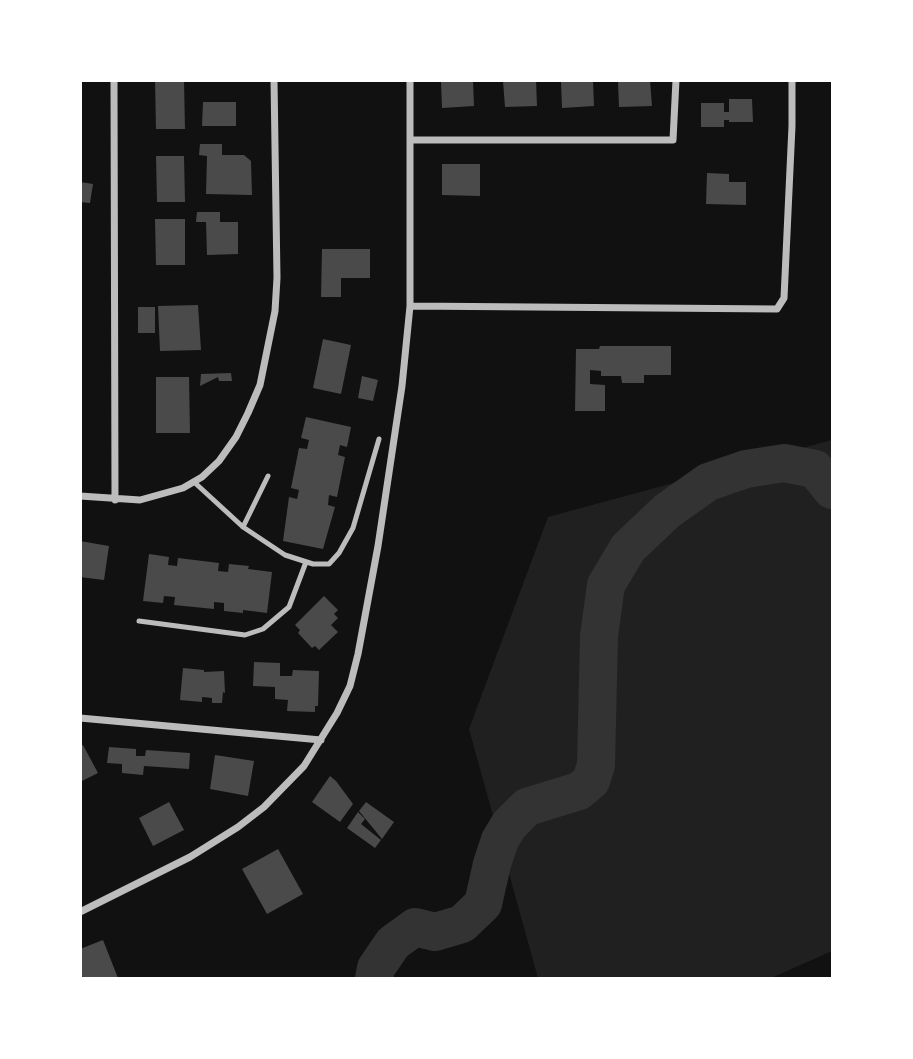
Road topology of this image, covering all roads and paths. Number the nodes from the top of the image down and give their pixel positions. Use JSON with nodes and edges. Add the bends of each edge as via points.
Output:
{"nodes":[{"id":1,"x":114,"y":80,"type":"edge"},
{"id":2,"x":274,"y":80,"type":"edge"},
{"id":3,"x":410,"y":80,"type":"edge"},
{"id":4,"x":676,"y":80,"type":"edge"},
{"id":5,"x":792,"y":80,"type":"edge"},
{"id":6,"x":410,"y":140,"type":"junction"},
{"id":7,"x":410,"y":306,"type":"junction"},
{"id":8,"x":379,"y":439,"type":"dead end"},
{"id":9,"x":268,"y":476,"type":"dead end"},
{"id":10,"x":194,"y":482,"type":"junction"},
{"id":11,"x":80,"y":496,"type":"edge"},
{"id":12,"x":115,"y":500,"type":"junction"},
{"id":13,"x":243,"y":527,"type":"junction"},
{"id":14,"x":306,"y":562,"type":"junction"},
{"id":15,"x":139,"y":621,"type":"dead end"},
{"id":16,"x":80,"y":718,"type":"edge"},
{"id":17,"x":321,"y":740,"type":"junction"},
{"id":18,"x":80,"y":912,"type":"edge"}],
"edges":[{"from":1,"to":12,"type":"street"},
{"from":2,"to":10,"type":"street","via":[[277,278],[268,347],[260,385],[236,437],[219,461]]},
{"from":3,"to":6,"type":"street"},
{"from":4,"to":6,"type":"street","via":[[673,140]]},
{"from":5,"to":7,"type":"street","via":[[784,298],[777,309]]},
{"from":6,"to":7,"type":"street"},
{"from":7,"to":17,"type":"street","via":[[402,386],[358,654],[350,686]]},
{"from":8,"to":14,"type":"lane","via":[[353,528],[339,553],[329,564]]},
{"from":9,"to":13,"type":"lane"},
{"from":10,"to":12,"type":"street","via":[[140,500]]},
{"from":10,"to":13,"type":"lane"},
{"from":11,"to":12,"type":"street"},
{"from":13,"to":14,"type":"lane","via":[[285,555]]},
{"from":14,"to":15,"type":"lane","via":[[289,607],[262,629],[245,635]]},
{"from":16,"to":17,"type":"street"},
{"from":17,"to":18,"type":"street","via":[[286,786],[238,827],[190,857]]}]}
